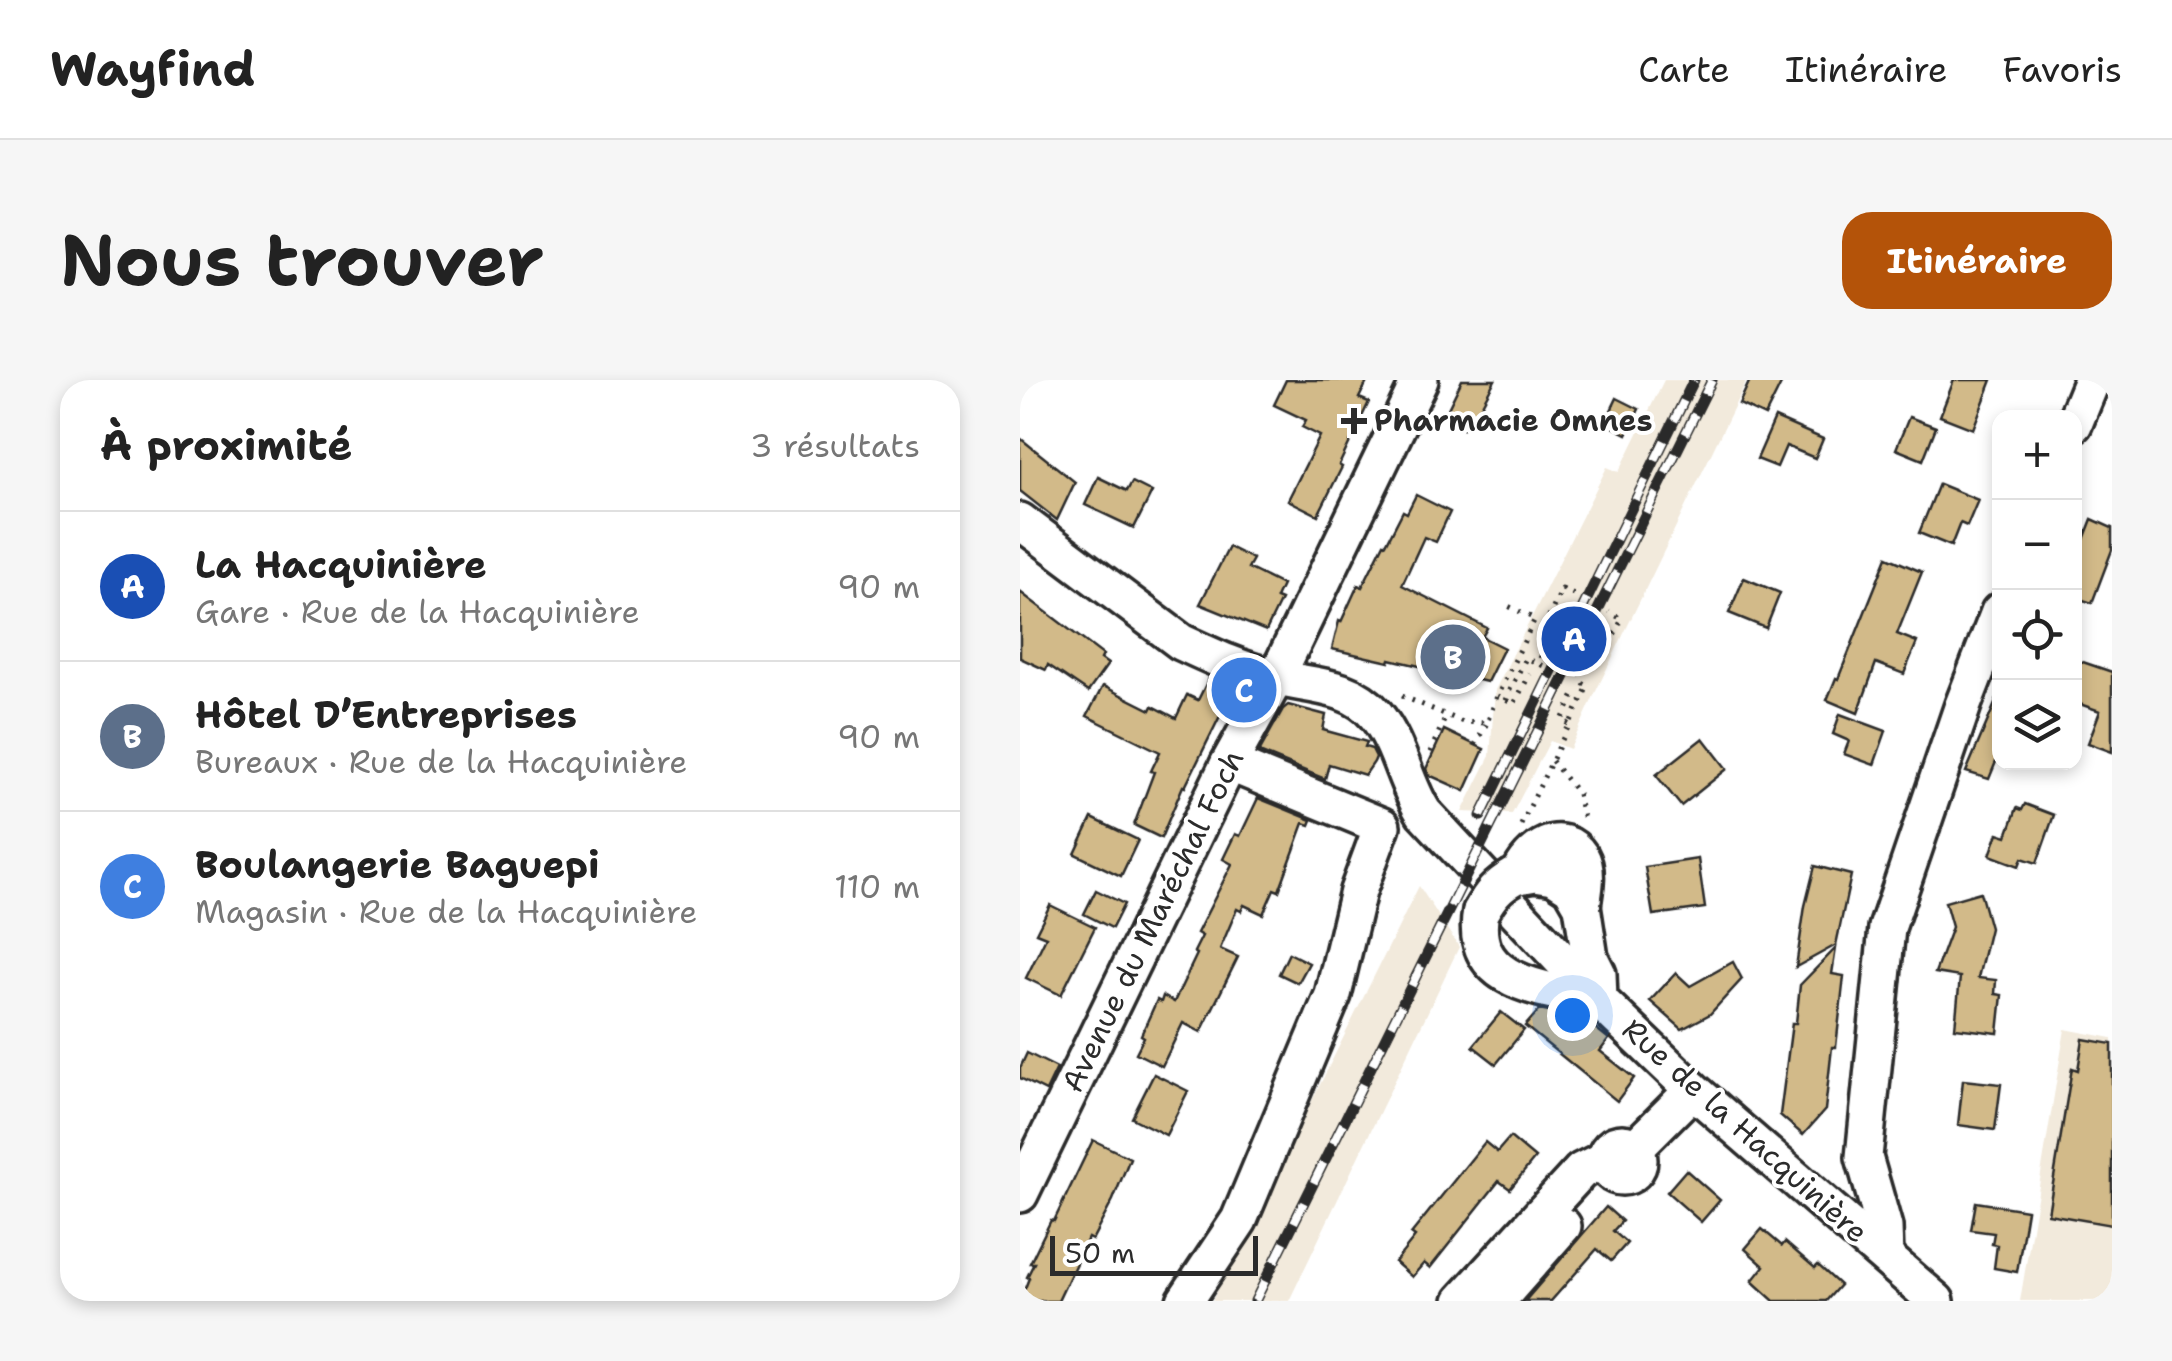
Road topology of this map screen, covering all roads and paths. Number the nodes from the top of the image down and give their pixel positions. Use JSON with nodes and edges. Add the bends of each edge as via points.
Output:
{"nodes":[{"id":1,"x":1420,"y":380,"type":"edge"},
{"id":2,"x":2092,"y":380,"type":"edge"},
{"id":3,"x":2080,"y":410,"type":"edge"},
{"id":4,"x":1020,"y":521,"type":"edge"},
{"id":5,"x":1580,"y":598,"type":"dead end"},
{"id":6,"x":1506,"y":605,"type":"dead end"},
{"id":7,"x":1609,"y":612,"type":"dead end"},
{"id":8,"x":1544,"y":627,"type":"dead end"},
{"id":9,"x":1992,"y":632,"type":"edge"},
{"id":10,"x":1605,"y":652,"type":"dead end"},
{"id":11,"x":1538,"y":655,"type":"dead end"},
{"id":12,"x":1530,"y":674,"type":"dead end"},
{"id":13,"x":1580,"y":676,"type":"dead end"},
{"id":14,"x":1276,"y":678,"type":"junction"},
{"id":15,"x":1576,"y":691,"type":"dead end"},
{"id":16,"x":1498,"y":696,"type":"junction"},
{"id":17,"x":1360,"y":700,"type":"junction"},
{"id":18,"x":1506,"y":700,"type":"junction"},
{"id":19,"x":1447,"y":714,"type":"junction"},
{"id":20,"x":1487,"y":723,"type":"junction"},
{"id":21,"x":1569,"y":724,"type":"junction"},
{"id":22,"x":1475,"y":745,"type":"dead end"},
{"id":23,"x":1432,"y":749,"type":"dead end"},
{"id":24,"x":1552,"y":761,"type":"junction"},
{"id":25,"x":1229,"y":763,"type":"junction"},
{"id":26,"x":1568,"y":780,"type":"dead end"},
{"id":27,"x":1518,"y":832,"type":"dead end"},
{"id":28,"x":1599,"y":1000,"type":"junction"},
{"id":29,"x":1694,"y":1090,"type":"junction"},
{"id":30,"x":1616,"y":1160,"type":"junction"},
{"id":31,"x":1020,"y":1194,"type":"edge"},
{"id":32,"x":1885,"y":1256,"type":"junction"},
{"id":33,"x":1185,"y":1301,"type":"edge"},
{"id":34,"x":1462,"y":1301,"type":"edge"},
{"id":35,"x":1497,"y":1301,"type":"edge"},
{"id":36,"x":1936,"y":1301,"type":"edge"}],
"edges":[{"from":1,"to":14,"type":"street","name":"Avenue du Maréchal Foch"},
{"from":2,"to":3,"type":"street"},
{"from":4,"to":14,"type":"street","via":[[1181,642]]},
{"from":5,"to":8,"type":"path","via":[[1562,589]]},
{"from":6,"to":16,"type":"path","via":[[1535,619]]},
{"from":7,"to":10,"type":"path","via":[[1622,619]]},
{"from":9,"to":32,"type":"street","via":[[1887,928],[1864,1157]]},
{"from":11,"to":18,"type":"path","via":[[1547,664],[1526,658]]},
{"from":12,"to":18,"type":"path","via":[[1514,704]]},
{"from":13,"to":21,"type":"path","via":[[1588,686]]},
{"from":14,"to":17,"type":"street","via":[[1320,684]]},
{"from":14,"to":25,"type":"street","name":"Avenue du Maréchal Foch"},
{"from":15,"to":21,"type":"path","via":[[1562,720]]},
{"from":16,"to":18,"type":"path"},
{"from":16,"to":20,"type":"path"},
{"from":17,"to":19,"type":"path","via":[[1391,691]]},
{"from":17,"to":28,"type":"street","name":"Rue de la Hacquinière","via":[[1391,736],[1424,813]]},
{"from":19,"to":20,"type":"path"},
{"from":19,"to":23,"type":"path"},
{"from":20,"to":22,"type":"path"},
{"from":21,"to":24,"type":"path"},
{"from":24,"to":26,"type":"path"},
{"from":24,"to":27,"type":"path"},
{"from":25,"to":31,"type":"street","name":"Avenue du Maréchal Foch"},
{"from":25,"to":33,"type":"street","via":[[1382,826],[1333,995],[1239,1220]]},
{"from":28,"to":28,"type":"street","bridge":true,"via":[[1582,906],[1571,887],[1535,873],[1499,885],[1478,930],[1482,948],[1501,972],[1539,989]]},
{"from":28,"to":29,"type":"street","name":"Rue de la Hacquinière"},
{"from":29,"to":30,"type":"street"},
{"from":29,"to":32,"type":"street","name":"Rue de la Hacquinière"},
{"from":30,"to":34,"type":"street","via":[[1581,1171]]},
{"from":30,"to":35,"type":"street"},
{"from":32,"to":36,"type":"street","name":"Rue de la Hacquinière"}]}
